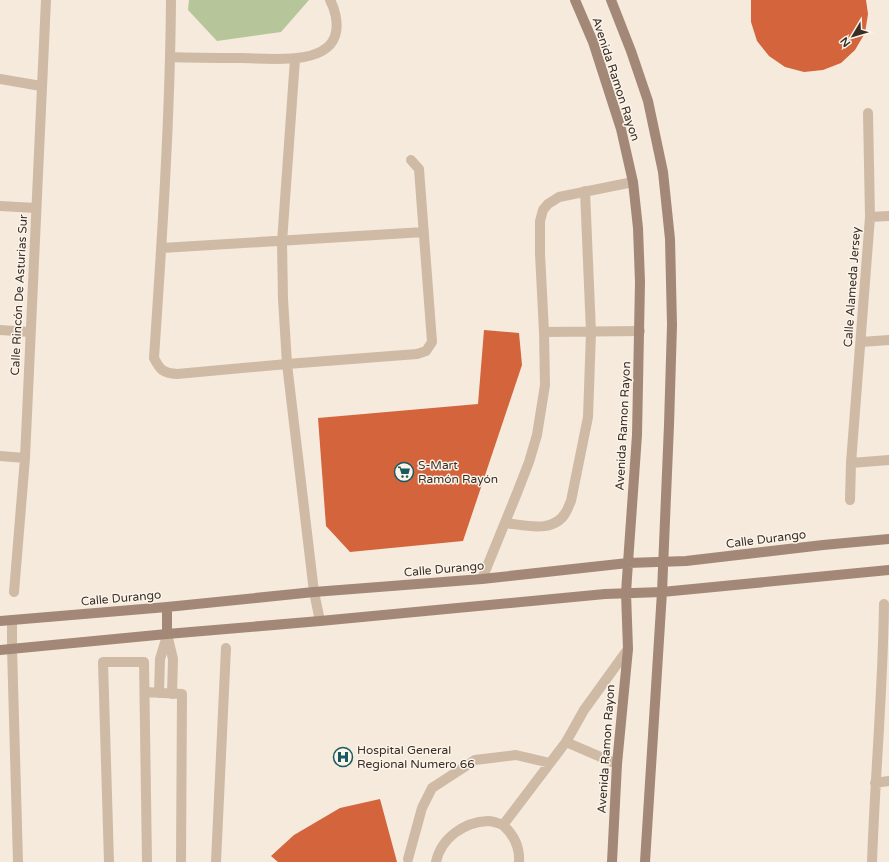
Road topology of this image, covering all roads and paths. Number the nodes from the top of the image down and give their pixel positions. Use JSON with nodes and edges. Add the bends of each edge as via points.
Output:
{"nodes":[{"id":1,"x":46,"y":0,"type":"edge"},
{"id":2,"x":171,"y":0,"type":"edge"},
{"id":3,"x":330,"y":0,"type":"edge"},
{"id":4,"x":575,"y":0,"type":"edge"},
{"id":5,"x":611,"y":0,"type":"edge"},
{"id":6,"x":171,"y":57,"type":"junction"},
{"id":7,"x":295,"y":59,"type":"junction"},
{"id":8,"x":0,"y":79,"type":"edge"},
{"id":9,"x":41,"y":86,"type":"junction"},
{"id":10,"x":868,"y":113,"type":"dead end"},
{"id":11,"x":412,"y":160,"type":"dead end"},
{"id":12,"x":633,"y":182,"type":"junction"},
{"id":13,"x":585,"y":191,"type":"junction"},
{"id":14,"x":0,"y":206,"type":"edge"},
{"id":15,"x":36,"y":208,"type":"junction"},
{"id":16,"x":889,"y":216,"type":"edge"},
{"id":17,"x":870,"y":217,"type":"junction"},
{"id":18,"x":424,"y":232,"type":"junction"},
{"id":19,"x":282,"y":242,"type":"junction"},
{"id":20,"x":162,"y":248,"type":"junction"},
{"id":21,"x":0,"y":330,"type":"edge"},
{"id":22,"x":640,"y":330,"type":"junction"},
{"id":23,"x":30,"y":332,"type":"junction"},
{"id":24,"x":544,"y":332,"type":"junction"},
{"id":25,"x":591,"y":332,"type":"junction"},
{"id":26,"x":889,"y":340,"type":"edge"},
{"id":27,"x":861,"y":342,"type":"junction"},
{"id":28,"x":287,"y":364,"type":"junction"},
{"id":29,"x":0,"y":456,"type":"edge"},
{"id":30,"x":25,"y":458,"type":"junction"},
{"id":31,"x":889,"y":460,"type":"edge"},
{"id":32,"x":851,"y":463,"type":"junction"},
{"id":33,"x":850,"y":500,"type":"dead end"},
{"id":34,"x":505,"y":523,"type":"junction"},
{"id":35,"x":889,"y":539,"type":"edge"},
{"id":36,"x":663,"y":562,"type":"junction"},
{"id":37,"x":628,"y":563,"type":"junction"},
{"id":38,"x":889,"y":570,"type":"edge"},
{"id":39,"x":482,"y":579,"type":"junction"},
{"id":40,"x":14,"y":592,"type":"dead end"},
{"id":41,"x":314,"y":592,"type":"junction"},
{"id":42,"x":662,"y":592,"type":"junction"},
{"id":43,"x":626,"y":593,"type":"junction"},
{"id":44,"x":884,"y":604,"type":"dead end"},
{"id":45,"x":167,"y":608,"type":"junction"},
{"id":46,"x":12,"y":620,"type":"junction"},
{"id":47,"x":0,"y":621,"type":"edge"},
{"id":48,"x":320,"y":621,"type":"junction"},
{"id":49,"x":167,"y":634,"type":"junction"},
{"id":50,"x":12,"y":648,"type":"junction"},
{"id":51,"x":226,"y":648,"type":"dead end"},
{"id":52,"x":628,"y":649,"type":"junction"},
{"id":53,"x":0,"y":650,"type":"edge"},
{"id":54,"x":886,"y":658,"type":"edge"},
{"id":55,"x":145,"y":692,"type":"junction"},
{"id":56,"x":159,"y":693,"type":"junction"},
{"id":57,"x":172,"y":694,"type":"junction"},
{"id":58,"x":566,"y":742,"type":"junction"},
{"id":59,"x":550,"y":763,"type":"junction"},
{"id":60,"x":617,"y":764,"type":"junction"},
{"id":61,"x":889,"y":781,"type":"edge"},
{"id":62,"x":875,"y":783,"type":"junction"},
{"id":63,"x":503,"y":824,"type":"junction"},
{"id":64,"x":408,"y":860,"type":"dead end"},
{"id":65,"x":18,"y":862,"type":"edge"},
{"id":66,"x":109,"y":862,"type":"edge"},
{"id":67,"x":147,"y":862,"type":"edge"},
{"id":68,"x":181,"y":862,"type":"edge"},
{"id":69,"x":216,"y":862,"type":"edge"},
{"id":70,"x":436,"y":862,"type":"edge"},
{"id":71,"x":519,"y":862,"type":"edge"},
{"id":72,"x":612,"y":862,"type":"edge"},
{"id":73,"x":646,"y":862,"type":"edge"},
{"id":74,"x":872,"y":862,"type":"edge"}],
"edges":[{"from":1,"to":9,"type":"street","name":"Calle Rincón De Asturias Sur"},
{"from":2,"to":6,"type":"street"},
{"from":3,"to":7,"type":"street","via":[[334,7],[337,26],[330,47],[317,54]]},
{"from":4,"to":12,"type":"main road","name":"Avenida Ramon Rayon","via":[[593,42],[621,129]]},
{"from":5,"to":36,"type":"main road","name":"Avenida Ramon Rayon","via":[[648,101],[664,172],[670,239],[672,325]]},
{"from":6,"to":7,"type":"street"},
{"from":6,"to":20,"type":"street"},
{"from":7,"to":19,"type":"street"},
{"from":8,"to":9,"type":"street"},
{"from":9,"to":15,"type":"street","name":"Calle Rincón De Asturias Sur"},
{"from":10,"to":17,"type":"street","name":"Calle Alameda Jersey"},
{"from":11,"to":18,"type":"street","via":[[419,169]]},
{"from":12,"to":13,"type":"street"},
{"from":12,"to":22,"type":"main road","name":"Avenida Ramon Rayon","via":[[638,228]]},
{"from":13,"to":24,"type":"street","via":[[559,198],[543,210],[540,221],[540,254]]},
{"from":13,"to":25,"type":"street"},
{"from":14,"to":15,"type":"street"},
{"from":15,"to":23,"type":"street","name":"Calle Rincón De Asturias Sur"},
{"from":16,"to":17,"type":"street"},
{"from":17,"to":27,"type":"street","name":"Calle Alameda Jersey"},
{"from":18,"to":19,"type":"street"},
{"from":18,"to":28,"type":"street","via":[[432,342],[426,350],[417,354]]},
{"from":19,"to":20,"type":"street"},
{"from":19,"to":28,"type":"street"},
{"from":20,"to":28,"type":"street","via":[[154,358],[159,368],[168,374],[177,374]]},
{"from":21,"to":23,"type":"street"},
{"from":22,"to":25,"type":"street"},
{"from":22,"to":37,"type":"main road","name":"Avenida Ramon Rayon","via":[[637,435]]},
{"from":23,"to":30,"type":"street","name":"Calle Rincón De Asturias Sur"},
{"from":24,"to":25,"type":"street"},
{"from":24,"to":34,"type":"street","via":[[545,385],[537,435]]},
{"from":25,"to":34,"type":"street","via":[[588,417],[566,513],[557,522],[541,528]]},
{"from":26,"to":27,"type":"street"},
{"from":27,"to":32,"type":"street","name":"Calle Alameda Jersey"},
{"from":28,"to":41,"type":"street"},
{"from":29,"to":30,"type":"street"},
{"from":30,"to":40,"type":"street","name":"Calle Rincón De Asturias Sur"},
{"from":31,"to":32,"type":"street"},
{"from":32,"to":33,"type":"street","name":"Calle Alameda Jersey"},
{"from":34,"to":39,"type":"street"},
{"from":35,"to":36,"type":"main road","name":"Calle Durango"},
{"from":36,"to":37,"type":"main road","name":"Calle Durango"},
{"from":36,"to":42,"type":"main road","name":"Avenida Ramon Rayon"},
{"from":37,"to":39,"type":"main road","name":"Calle Durango"},
{"from":37,"to":43,"type":"main road","name":"Avenida Ramon Rayon"},
{"from":38,"to":42,"type":"main road"},
{"from":39,"to":41,"type":"main road","name":"Calle Durango"},
{"from":41,"to":45,"type":"main road","name":"Calle Durango"},
{"from":41,"to":48,"type":"street"},
{"from":42,"to":43,"type":"main road"},
{"from":42,"to":73,"type":"main road","name":"Avenida Ramon Rayon"},
{"from":43,"to":48,"type":"main road"},
{"from":43,"to":52,"type":"main road","name":"Avenida Ramon Rayon"},
{"from":44,"to":54,"type":"street"},
{"from":45,"to":46,"type":"main road","name":"Calle Durango"},
{"from":45,"to":49,"type":"main road"},
{"from":46,"to":47,"type":"main road","name":"Calle Durango"},
{"from":46,"to":50,"type":"street"},
{"from":48,"to":49,"type":"main road"},
{"from":49,"to":50,"type":"main road"},
{"from":49,"to":56,"type":"street","via":[[160,659]]},
{"from":49,"to":57,"type":"street","via":[[174,659]]},
{"from":50,"to":53,"type":"main road"},
{"from":50,"to":65,"type":"street"},
{"from":51,"to":69,"type":"street"},
{"from":52,"to":58,"type":"street","via":[[584,710]]},
{"from":52,"to":60,"type":"main road","name":"Avenida Ramon Rayon"},
{"from":54,"to":62,"type":"street"},
{"from":55,"to":56,"type":"street"},
{"from":55,"to":66,"type":"street","via":[[144,662],[103,662]]},
{"from":55,"to":67,"type":"street"},
{"from":56,"to":57,"type":"street"},
{"from":57,"to":68,"type":"street","via":[[182,694]]},
{"from":58,"to":59,"type":"street"},
{"from":58,"to":60,"type":"street"},
{"from":59,"to":63,"type":"street"},
{"from":59,"to":64,"type":"street","via":[[516,755],[475,760],[432,788],[422,808]]},
{"from":60,"to":72,"type":"main road","name":"Avenida Ramon Rayon"},
{"from":61,"to":62,"type":"street"},
{"from":62,"to":74,"type":"street"},
{"from":63,"to":70,"type":"street","via":[[489,821],[458,830],[442,846]]},
{"from":63,"to":71,"type":"street","via":[[512,833],[520,855]]}]}
